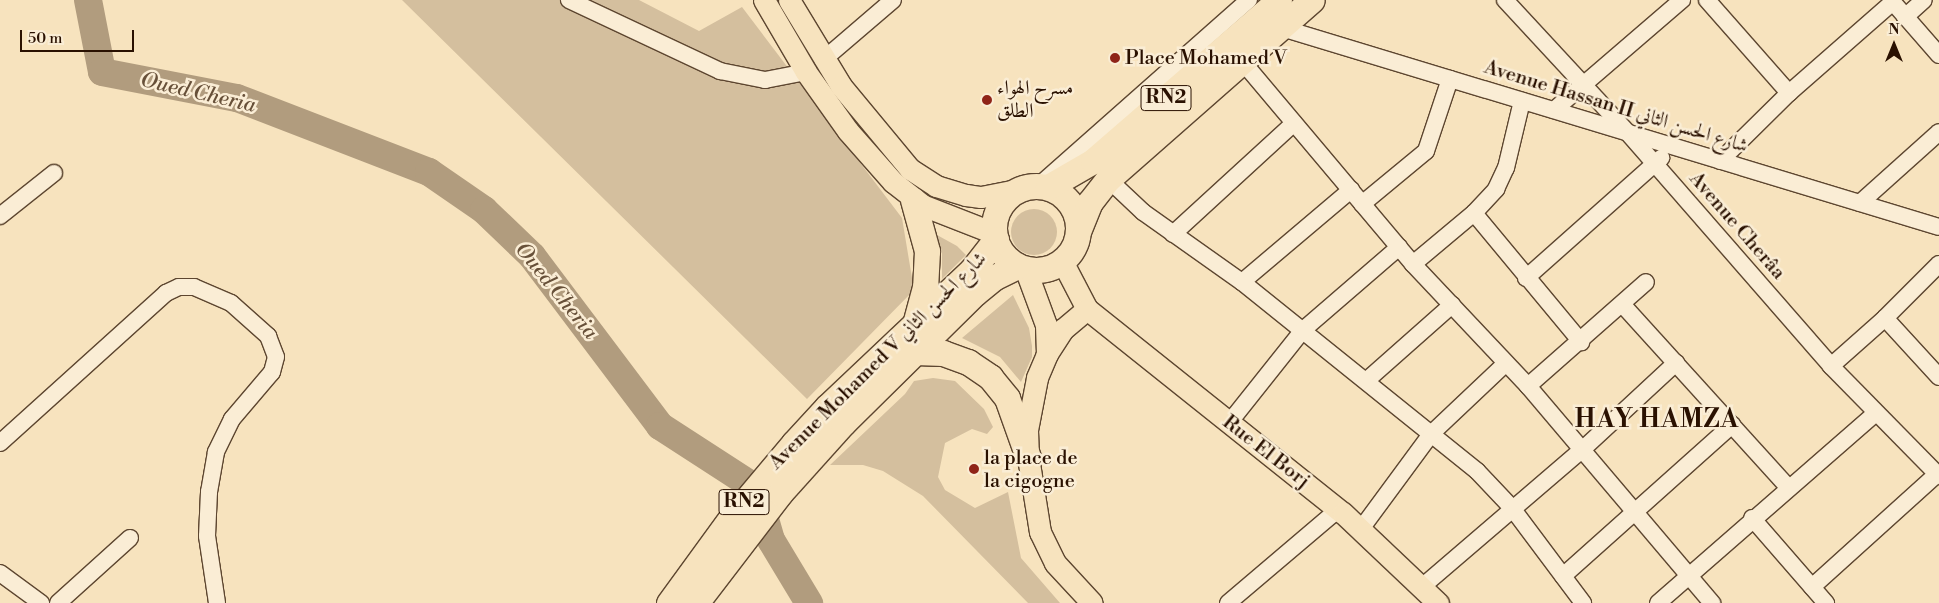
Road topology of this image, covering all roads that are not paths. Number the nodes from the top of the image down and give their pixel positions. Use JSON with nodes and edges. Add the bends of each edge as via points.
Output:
{"nodes":[{"id":1,"x":569,"y":0,"type":"edge"},
{"id":2,"x":764,"y":0,"type":"edge"},
{"id":3,"x":789,"y":0,"type":"edge"},
{"id":4,"x":893,"y":0,"type":"edge"},
{"id":5,"x":1249,"y":0,"type":"edge"},
{"id":6,"x":1279,"y":0,"type":"edge"},
{"id":7,"x":1312,"y":0,"type":"edge"},
{"id":8,"x":1505,"y":0,"type":"edge"},
{"id":9,"x":1682,"y":0,"type":"edge"},
{"id":10,"x":1706,"y":0,"type":"edge"},
{"id":11,"x":1924,"y":0,"type":"edge"},
{"id":12,"x":1892,"y":1,"type":"edge"},
{"id":13,"x":1905,"y":17,"type":"junction"},
{"id":14,"x":1282,"y":28,"type":"junction"},
{"id":15,"x":1939,"y":55,"type":"edge"},
{"id":16,"x":1242,"y":61,"type":"junction"},
{"id":17,"x":814,"y":66,"type":"junction"},
{"id":18,"x":1450,"y":79,"type":"junction"},
{"id":19,"x":1585,"y":84,"type":"junction"},
{"id":20,"x":1789,"y":93,"type":"junction"},
{"id":21,"x":1522,"y":101,"type":"junction"},
{"id":22,"x":1554,"y":110,"type":"junction"},
{"id":23,"x":1294,"y":123,"type":"junction"},
{"id":24,"x":1939,"y":132,"type":"edge"},
{"id":25,"x":1628,"y":133,"type":"junction"},
{"id":26,"x":1673,"y":147,"type":"junction"},
{"id":27,"x":1720,"y":161,"type":"junction"},
{"id":28,"x":1654,"y":164,"type":"junction"},
{"id":29,"x":54,"y":173,"type":"dead end"},
{"id":30,"x":1108,"y":179,"type":"junction"},
{"id":31,"x":1035,"y":188,"type":"junction"},
{"id":32,"x":1350,"y":190,"type":"junction"},
{"id":33,"x":913,"y":200,"type":"junction"},
{"id":34,"x":1860,"y":203,"type":"junction"},
{"id":35,"x":1362,"y":204,"type":"junction"},
{"id":36,"x":1474,"y":214,"type":"junction"},
{"id":37,"x":0,"y":216,"type":"edge"},
{"id":38,"x":1939,"y":228,"type":"edge"},
{"id":39,"x":1078,"y":229,"type":"junction"},
{"id":40,"x":1172,"y":234,"type":"junction"},
{"id":41,"x":995,"y":236,"type":"junction"},
{"id":42,"x":1399,"y":247,"type":"junction"},
{"id":43,"x":1062,"y":261,"type":"junction"},
{"id":44,"x":1414,"y":264,"type":"junction"},
{"id":45,"x":1939,"y":264,"type":"edge"},
{"id":46,"x":1022,"y":267,"type":"junction"},
{"id":47,"x":1526,"y":278,"type":"junction"},
{"id":48,"x":1242,"y":282,"type":"junction"},
{"id":49,"x":1646,"y":282,"type":"dead end"},
{"id":50,"x":1622,"y":304,"type":"junction"},
{"id":51,"x":1452,"y":305,"type":"junction"},
{"id":52,"x":1087,"y":309,"type":"junction"},
{"id":53,"x":1885,"y":318,"type":"junction"},
{"id":54,"x":916,"y":321,"type":"junction"},
{"id":55,"x":1303,"y":330,"type":"junction"},
{"id":56,"x":1581,"y":342,"type":"junction"},
{"id":57,"x":915,"y":352,"type":"junction"},
{"id":58,"x":1048,"y":354,"type":"junction"},
{"id":59,"x":1506,"y":363,"type":"junction"},
{"id":60,"x":1676,"y":363,"type":"junction"},
{"id":61,"x":1831,"y":366,"type":"junction"},
{"id":62,"x":1939,"y":377,"type":"edge"},
{"id":63,"x":1366,"y":381,"type":"junction"},
{"id":64,"x":1528,"y":386,"type":"junction"},
{"id":65,"x":1876,"y":412,"type":"junction"},
{"id":66,"x":835,"y":415,"type":"junction"},
{"id":67,"x":1229,"y":423,"type":"junction"},
{"id":68,"x":1732,"y":425,"type":"junction"},
{"id":69,"x":1431,"y":434,"type":"junction"},
{"id":70,"x":0,"y":443,"type":"edge"},
{"id":71,"x":1583,"y":449,"type":"junction"},
{"id":72,"x":1028,"y":457,"type":"junction"},
{"id":73,"x":1938,"y":475,"type":"edge"},
{"id":74,"x":1788,"y":487,"type":"junction"},
{"id":75,"x":1512,"y":508,"type":"junction"},
{"id":76,"x":1338,"y":509,"type":"junction"},
{"id":77,"x":1634,"y":510,"type":"junction"},
{"id":78,"x":1752,"y":518,"type":"junction"},
{"id":79,"x":1361,"y":529,"type":"junction"},
{"id":80,"x":130,"y":538,"type":"dead end"},
{"id":81,"x":0,"y":573,"type":"edge"},
{"id":82,"x":1688,"y":575,"type":"junction"},
{"id":83,"x":1562,"y":576,"type":"junction"},
{"id":84,"x":1423,"y":586,"type":"junction"},
{"id":85,"x":1812,"y":587,"type":"junction"},
{"id":86,"x":41,"y":603,"type":"edge"},
{"id":87,"x":58,"y":603,"type":"edge"},
{"id":88,"x":217,"y":603,"type":"edge"},
{"id":89,"x":669,"y":603,"type":"edge"},
{"id":90,"x":696,"y":603,"type":"edge"},
{"id":91,"x":1092,"y":603,"type":"edge"},
{"id":92,"x":1228,"y":603,"type":"edge"},
{"id":93,"x":1438,"y":603,"type":"edge"},
{"id":94,"x":1583,"y":603,"type":"edge"},
{"id":95,"x":1658,"y":603,"type":"edge"},
{"id":96,"x":1712,"y":603,"type":"edge"},
{"id":97,"x":1826,"y":603,"type":"edge"}],
"edges":[{"from":1,"to":17,"type":"street","via":[[720,71],[765,80]]},
{"from":2,"to":17,"type":"main road"},
{"from":3,"to":17,"type":"main road"},
{"from":4,"to":17,"type":"street"},
{"from":5,"to":31,"type":"street"},
{"from":6,"to":31,"type":"highway","number":"RN2","via":[[1093,161]]},
{"from":7,"to":14,"type":"highway","number":"RN2"},
{"from":8,"to":19,"type":"street","name":"Avenue Cherâa"},
{"from":9,"to":19,"type":"street"},
{"from":10,"to":20,"type":"street"},
{"from":11,"to":13,"type":"street"},
{"from":12,"to":13,"type":"street"},
{"from":12,"to":20,"type":"street"},
{"from":13,"to":15,"type":"street"},
{"from":14,"to":16,"type":"highway","number":"RN2"},
{"from":14,"to":18,"type":"street","name":"Avenue Hassan II شارع الحسن الثاني"},
{"from":16,"to":23,"type":"street"},
{"from":16,"to":30,"type":"highway","number":"RN2"},
{"from":17,"to":31,"type":"main road","via":[[922,178],[966,195],[981,197]]},
{"from":17,"to":33,"type":"main road","via":[[863,149]]},
{"from":18,"to":21,"type":"street","name":"Avenue Hassan II شارع الحسن الثاني"},
{"from":18,"to":35,"type":"street","via":[[1426,151]]},
{"from":19,"to":22,"type":"street"},
{"from":19,"to":25,"type":"street","name":"Avenue Cherâa"},
{"from":20,"to":27,"type":"street"},
{"from":21,"to":22,"type":"street","name":"Avenue Hassan II شارع الحسن الثاني"},
{"from":21,"to":36,"type":"street","via":[[1506,168],[1496,189]]},
{"from":22,"to":25,"type":"street","name":"Avenue Hassan II شارع الحسن الثاني"},
{"from":23,"to":32,"type":"street"},
{"from":23,"to":40,"type":"street"},
{"from":24,"to":34,"type":"street"},
{"from":25,"to":26,"type":"street","name":"Avenue Hassan II شارع الحسن الثاني"},
{"from":25,"to":28,"type":"street","name":"Avenue Cherâa"},
{"from":26,"to":27,"type":"street","name":"Avenue Hassan II شارع الحسن الثاني"},
{"from":26,"to":28,"type":"street"},
{"from":27,"to":34,"type":"street","name":"Avenue Hassan II شارع الحسن الثاني"},
{"from":28,"to":47,"type":"street"},
{"from":28,"to":61,"type":"street","name":"Avenue Cherâa"},
{"from":29,"to":37,"type":"street"},
{"from":30,"to":39,"type":"highway","number":"RN2","via":[[1090,202]]},
{"from":30,"to":40,"type":"street"},
{"from":31,"to":39,"type":"highway","via":[[1070,203],[1078,218]]},
{"from":31,"to":41,"type":"highway","number":"RN2","via":[[1001,204]]},
{"from":32,"to":35,"type":"street"},
{"from":32,"to":48,"type":"street"},
{"from":33,"to":41,"type":"main road"},
{"from":33,"to":54,"type":"highway","via":[[927,251],[925,287]]},
{"from":34,"to":38,"type":"street","name":"Avenue Hassan II شارع الحسن الثاني"},
{"from":35,"to":42,"type":"street"},
{"from":36,"to":44,"type":"street"},
{"from":36,"to":47,"type":"street"},
{"from":39,"to":43,"type":"highway","number":"RN2","via":[[1071,252]]},
{"from":40,"to":48,"type":"street"},
{"from":41,"to":46,"type":"highway","via":[[1004,254]]},
{"from":41,"to":54,"type":"highway","name":"Avenue Mohamed V شارع الحسن الثاني","number":"RN2","via":[[972,270]]},
{"from":42,"to":44,"type":"street"},
{"from":42,"to":55,"type":"street"},
{"from":43,"to":46,"type":"highway","number":"RN2","via":[[1040,270]]},
{"from":43,"to":52,"type":"main road"},
{"from":44,"to":51,"type":"street"},
{"from":45,"to":53,"type":"street"},
{"from":46,"to":57,"type":"highway","name":"Avenue Mohamed V شارع الحسن الثاني","number":"RN2","via":[[984,284]]},
{"from":46,"to":58,"type":"main road","via":[[1046,325]]},
{"from":47,"to":56,"type":"street"},
{"from":48,"to":55,"type":"street"},
{"from":49,"to":50,"type":"street"},
{"from":50,"to":56,"type":"street"},
{"from":50,"to":60,"type":"street"},
{"from":51,"to":59,"type":"street"},
{"from":51,"to":63,"type":"street"},
{"from":52,"to":58,"type":"main road","via":[[1063,329]]},
{"from":52,"to":67,"type":"main road","name":"Rue El Borj"},
{"from":53,"to":61,"type":"street"},
{"from":53,"to":62,"type":"street"},
{"from":54,"to":66,"type":"highway","name":"Avenue Mohamed V شارع الحسن الثاني","number":"RN2"},
{"from":55,"to":63,"type":"street"},
{"from":55,"to":67,"type":"street"},
{"from":56,"to":64,"type":"street"},
{"from":57,"to":66,"type":"highway","name":"Avenue Mohamed V شارع الحسن الثاني","number":"RN2"},
{"from":57,"to":72,"type":"highway","via":[[943,353],[990,377],[1007,398]]},
{"from":58,"to":72,"type":"main road","via":[[1030,404]]},
{"from":59,"to":64,"type":"street"},
{"from":59,"to":69,"type":"street"},
{"from":60,"to":68,"type":"street"},
{"from":60,"to":71,"type":"street"},
{"from":61,"to":65,"type":"street","name":"Avenue Cherâa"},
{"from":63,"to":69,"type":"street"},
{"from":64,"to":71,"type":"street"},
{"from":65,"to":73,"type":"street","name":"Avenue Cherâa"},
{"from":65,"to":74,"type":"street"},
{"from":66,"to":89,"type":"highway","name":"Avenue Mohamed V شارع الحسن الثاني","number":"RN2","via":[[750,495]]},
{"from":66,"to":90,"type":"highway","name":"Avenue Mohamed V شارع الحسن الثاني","number":"RN2"},
{"from":67,"to":76,"type":"main road","name":"Rue El Borj"},
{"from":68,"to":74,"type":"street"},
{"from":68,"to":77,"type":"street"},
{"from":69,"to":75,"type":"street","via":[[1477,471]]},
{"from":69,"to":79,"type":"street"},
{"from":70,"to":88,"type":"street","via":[[166,293],[179,287],[194,287],[231,303],[268,336],[276,357],[272,372],[232,419],[216,452],[209,492],[207,536]]},
{"from":71,"to":75,"type":"street"},
{"from":71,"to":77,"type":"street"},
{"from":72,"to":91,"type":"main road","via":[[1040,532],[1046,548],[1055,563]]},
{"from":73,"to":85,"type":"street"},
{"from":74,"to":78,"type":"street"},
{"from":75,"to":83,"type":"street"},
{"from":75,"to":84,"type":"street"},
{"from":76,"to":79,"type":"main road","name":"Rue El Borj"},
{"from":76,"to":92,"type":"street"},
{"from":77,"to":82,"type":"street"},
{"from":77,"to":83,"type":"street"},
{"from":78,"to":82,"type":"street"},
{"from":78,"to":85,"type":"street"},
{"from":79,"to":84,"type":"main road","name":"Rue El Borj"},
{"from":80,"to":87,"type":"street"},
{"from":81,"to":86,"type":"street"},
{"from":82,"to":95,"type":"street"},
{"from":82,"to":96,"type":"street"},
{"from":83,"to":94,"type":"street"},
{"from":84,"to":93,"type":"main road","name":"Rue El Borj"},
{"from":85,"to":97,"type":"street"}]}
